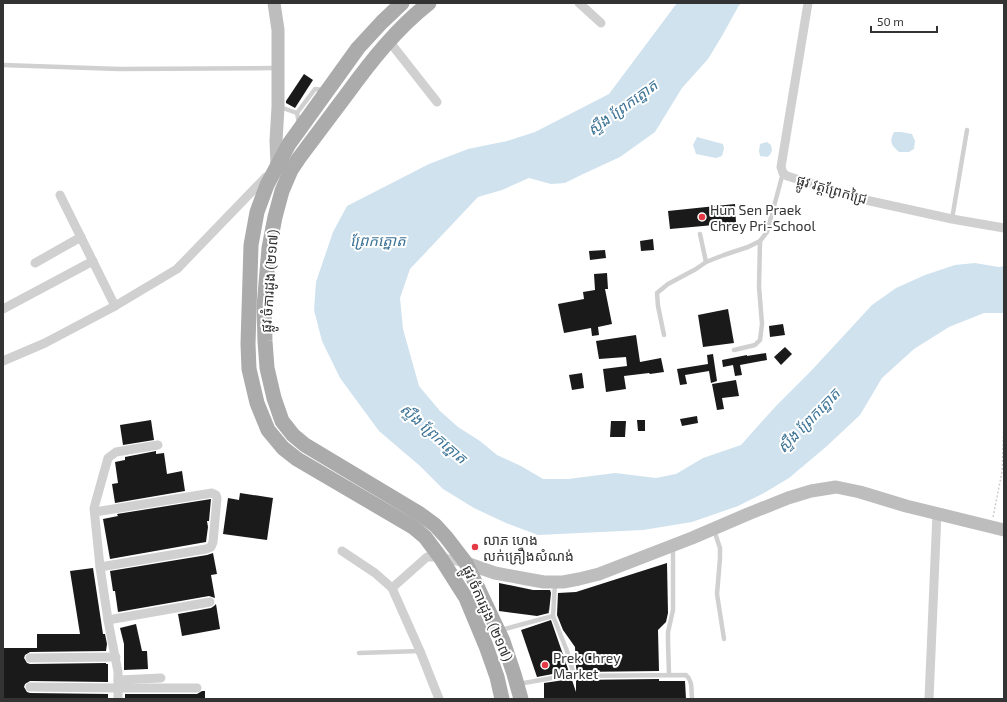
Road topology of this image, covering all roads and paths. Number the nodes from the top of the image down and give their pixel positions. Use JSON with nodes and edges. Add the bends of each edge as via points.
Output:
{"nodes":[{"id":1,"x":274,"y":3,"type":"edge"},
{"id":2,"x":402,"y":3,"type":"edge"},
{"id":3,"x":429,"y":3,"type":"edge"},
{"id":4,"x":579,"y":3,"type":"edge"},
{"id":5,"x":808,"y":3,"type":"edge"},
{"id":6,"x":601,"y":23,"type":"dead end"},
{"id":7,"x":388,"y":41,"type":"junction"},
{"id":8,"x":3,"y":65,"type":"edge"},
{"id":9,"x":278,"y":68,"type":"junction"},
{"id":10,"x":437,"y":102,"type":"dead end"},
{"id":11,"x":278,"y":107,"type":"junction"},
{"id":12,"x":299,"y":120,"type":"junction"},
{"id":13,"x":967,"y":130,"type":"dead end"},
{"id":14,"x":284,"y":168,"type":"junction"},
{"id":15,"x":783,"y":174,"type":"junction"},
{"id":16,"x":60,"y":195,"type":"dead end"},
{"id":17,"x":952,"y":219,"type":"junction"},
{"id":18,"x":1004,"y":228,"type":"edge"},
{"id":19,"x":700,"y":234,"type":"dead end"},
{"id":20,"x":81,"y":238,"type":"junction"},
{"id":21,"x":760,"y":241,"type":"junction"},
{"id":22,"x":93,"y":261,"type":"junction"},
{"id":23,"x":706,"y":262,"type":"junction"},
{"id":24,"x":35,"y":263,"type":"dead end"},
{"id":25,"x":116,"y":306,"type":"junction"},
{"id":26,"x":249,"y":307,"type":"junction"},
{"id":27,"x":264,"y":308,"type":"junction"},
{"id":28,"x":3,"y":309,"type":"edge"},
{"id":29,"x":664,"y":336,"type":"dead end"},
{"id":30,"x":734,"y":350,"type":"dead end"},
{"id":31,"x":3,"y":361,"type":"edge"},
{"id":32,"x":1004,"y":425,"type":"edge"},
{"id":33,"x":158,"y":445,"type":"dead end"},
{"id":34,"x":95,"y":512,"type":"junction"},
{"id":35,"x":937,"y":513,"type":"junction"},
{"id":36,"x":714,"y":528,"type":"junction"},
{"id":37,"x":998,"y":528,"type":"edge"},
{"id":38,"x":673,"y":545,"type":"junction"},
{"id":39,"x":342,"y":551,"type":"dead end"},
{"id":40,"x":440,"y":557,"type":"junction"},
{"id":41,"x":466,"y":563,"type":"junction"},
{"id":42,"x":100,"y":567,"type":"junction"},
{"id":43,"x":555,"y":582,"type":"junction"},
{"id":44,"x":392,"y":588,"type":"junction"},
{"id":45,"x":210,"y":602,"type":"dead end"},
{"id":46,"x":553,"y":616,"type":"junction"},
{"id":47,"x":108,"y":620,"type":"junction"},
{"id":48,"x":498,"y":631,"type":"junction"},
{"id":49,"x":724,"y":639,"type":"dead end"},
{"id":50,"x":420,"y":650,"type":"junction"},
{"id":51,"x":360,"y":653,"type":"dead end"},
{"id":52,"x":116,"y":657,"type":"junction"},
{"id":53,"x":30,"y":658,"type":"dead end"},
{"id":54,"x":669,"y":674,"type":"junction"},
{"id":55,"x":574,"y":675,"type":"junction"},
{"id":56,"x":161,"y":678,"type":"dead end"},
{"id":57,"x":118,"y":684,"type":"junction"},
{"id":58,"x":517,"y":684,"type":"junction"},
{"id":59,"x":30,"y":687,"type":"dead end"},
{"id":60,"x":197,"y":688,"type":"dead end"},
{"id":61,"x":118,"y":699,"type":"edge"},
{"id":62,"x":440,"y":699,"type":"edge"},
{"id":63,"x":502,"y":699,"type":"edge"},
{"id":64,"x":521,"y":699,"type":"edge"},
{"id":65,"x":692,"y":699,"type":"edge"},
{"id":66,"x":929,"y":699,"type":"edge"}],
"edges":[{"from":1,"to":9,"type":"street","via":[[278,30]]},
{"from":2,"to":12,"type":"main road","name":"ផ្លូវ ចំការដូង (២១៧)","via":[[358,48],[327,91]]},
{"from":3,"to":7,"type":"main road","name":"ផ្លូវ ចំការដូង (២១៧)"},
{"from":4,"to":6,"type":"street"},
{"from":5,"to":15,"type":"street","name":"ផ្លូវ វត្តព្រែកជ្រៃ","via":[[781,167]]},
{"from":7,"to":10,"type":"street"},
{"from":7,"to":14,"type":"main road","name":"ផ្លូវ ចំការដូង (២១៧)"},
{"from":8,"to":9,"type":"lane","via":[[119,69]]},
{"from":9,"to":11,"type":"street"},
{"from":11,"to":12,"type":"lane"},
{"from":11,"to":14,"type":"street","via":[[276,141]]},
{"from":12,"to":14,"type":"main road","name":"ផ្លូវ ចំការដូង (២១៧)","via":[[289,144]]},
{"from":13,"to":17,"type":"lane"},
{"from":14,"to":25,"type":"street","via":[[177,269]]},
{"from":14,"to":26,"type":"main road","name":"ផ្លូវ ចំការដូង (២១៧)","via":[[267,185],[257,212],[251,245]]},
{"from":14,"to":27,"type":"main road","name":"ផ្លូវ ចំការដូង (២១៧)","via":[[282,191],[269,248]]},
{"from":15,"to":17,"type":"street","name":"ផ្លូវ វត្តព្រែកជ្រៃ","via":[[861,199]]},
{"from":15,"to":21,"type":"lane","via":[[767,232]]},
{"from":16,"to":20,"type":"street"},
{"from":17,"to":18,"type":"street","name":"ផ្លូវ វត្តព្រែកជ្រៃ"},
{"from":19,"to":23,"type":"lane"},
{"from":20,"to":22,"type":"street"},
{"from":20,"to":24,"type":"street"},
{"from":21,"to":23,"type":"lane"},
{"from":21,"to":30,"type":"lane","via":[[760,340],[755,345]]},
{"from":22,"to":25,"type":"street"},
{"from":22,"to":28,"type":"street"},
{"from":23,"to":29,"type":"lane","via":[[657,293]]},
{"from":25,"to":31,"type":"street","via":[[45,343]]},
{"from":26,"to":27,"type":"main road"},
{"from":26,"to":40,"type":"main road","name":"ផ្លូវ ចំការដូង (២១៧)","via":[[249,369],[257,403],[268,430],[283,448],[297,459],[413,527],[425,537]]},
{"from":27,"to":41,"type":"main road","name":"ផ្លូវ ចំការដូង (២១៧)","via":[[267,368],[282,421],[293,435],[305,445],[435,525]]},
{"from":32,"to":37,"type":"path"},
{"from":33,"to":34,"type":"street","via":[[116,452],[108,458]]},
{"from":34,"to":42,"type":"street"},
{"from":34,"to":42,"type":"street","via":[[212,493],[217,498],[213,542],[206,549]]},
{"from":35,"to":36,"type":"street","via":[[836,487],[788,498]]},
{"from":35,"to":37,"type":"street"},
{"from":35,"to":66,"type":"street"},
{"from":36,"to":38,"type":"street"},
{"from":36,"to":49,"type":"lane","via":[[720,548],[717,594]]},
{"from":38,"to":43,"type":"street","via":[[599,574]]},
{"from":38,"to":54,"type":"lane","via":[[673,610],[668,632]]},
{"from":39,"to":44,"type":"street"},
{"from":40,"to":41,"type":"street"},
{"from":40,"to":44,"type":"street","via":[[427,557]]},
{"from":40,"to":63,"type":"main road","name":"ផ្លូវ ចំការដូង (២១៧)","via":[[466,598],[486,646]]},
{"from":41,"to":43,"type":"street","via":[[501,574]]},
{"from":41,"to":48,"type":"main road","name":"ផ្លូវ ចំការដូង (២១៧)"},
{"from":42,"to":47,"type":"street"},
{"from":43,"to":46,"type":"lane"},
{"from":44,"to":50,"type":"street"},
{"from":45,"to":47,"type":"street"},
{"from":46,"to":48,"type":"lane"},
{"from":46,"to":55,"type":"lane"},
{"from":47,"to":52,"type":"street"},
{"from":48,"to":58,"type":"main road","name":"ផ្លូវ ចំការដូង (២១៧)"},
{"from":50,"to":51,"type":"lane"},
{"from":50,"to":62,"type":"street"},
{"from":52,"to":53,"type":"street"},
{"from":52,"to":57,"type":"street"},
{"from":54,"to":55,"type":"lane"},
{"from":54,"to":65,"type":"lane","via":[[689,677]]},
{"from":55,"to":58,"type":"lane"},
{"from":56,"to":57,"type":"street"},
{"from":57,"to":59,"type":"street"},
{"from":57,"to":60,"type":"street"},
{"from":57,"to":61,"type":"street"},
{"from":58,"to":64,"type":"main road","name":"ផ្លូវ ចំការដូង (២១៧)"}]}
